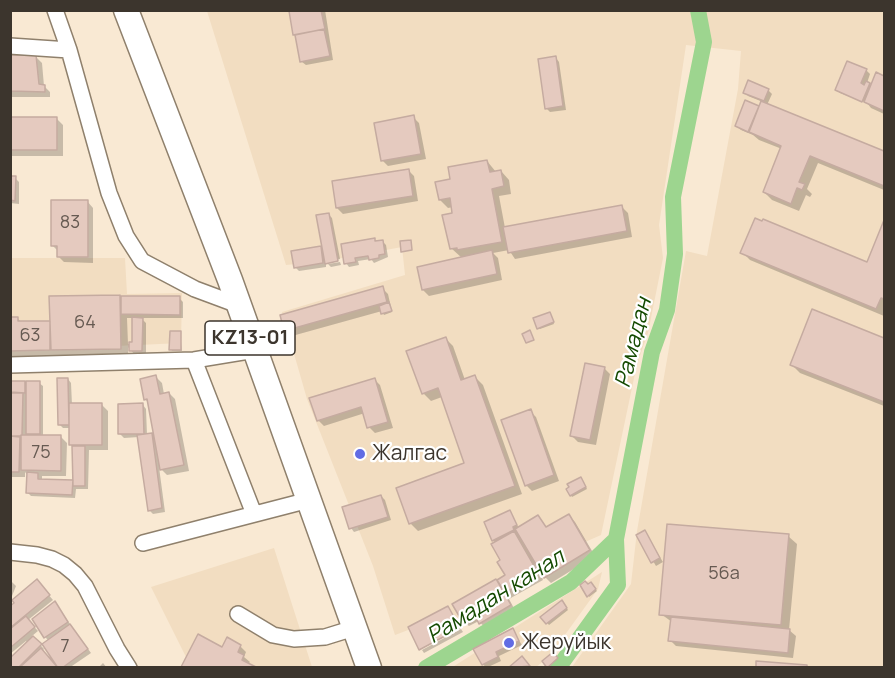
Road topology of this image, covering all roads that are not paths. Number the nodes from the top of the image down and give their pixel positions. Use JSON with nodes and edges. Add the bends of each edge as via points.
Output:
{"nodes":[{"id":1,"x":55,"y":10,"type":"edge"},
{"id":2,"x":126,"y":10,"type":"edge"},
{"id":3,"x":10,"y":46,"type":"edge"},
{"id":4,"x":69,"y":50,"type":"junction"},
{"id":5,"x":238,"y":305,"type":"junction"},
{"id":6,"x":255,"y":350,"type":"junction"},
{"id":7,"x":194,"y":360,"type":"junction"},
{"id":8,"x":10,"y":365,"type":"edge"},
{"id":9,"x":309,"y":500,"type":"junction"},
{"id":10,"x":254,"y":514,"type":"junction"},
{"id":11,"x":143,"y":543,"type":"dead end"},
{"id":12,"x":10,"y":552,"type":"edge"},
{"id":13,"x":238,"y":614,"type":"dead end"},
{"id":14,"x":354,"y":628,"type":"junction"},
{"id":15,"x":129,"y":668,"type":"edge"},
{"id":16,"x":369,"y":668,"type":"edge"}],
"edges":[{"from":1,"to":4,"type":"street"},
{"from":2,"to":5,"type":"highway","number":"KZ13-01"},
{"from":3,"to":4,"type":"street"},
{"from":4,"to":5,"type":"street","via":[[109,193],[126,236],[142,261],[195,289]]},
{"from":5,"to":6,"type":"highway","number":"KZ13-01"},
{"from":6,"to":7,"type":"street"},
{"from":6,"to":9,"type":"highway","number":"KZ13-01"},
{"from":7,"to":8,"type":"street"},
{"from":7,"to":10,"type":"street"},
{"from":9,"to":10,"type":"street"},
{"from":9,"to":14,"type":"highway","number":"KZ13-01"},
{"from":10,"to":11,"type":"street"},
{"from":12,"to":15,"type":"street","via":[[52,560],[75,574]]},
{"from":13,"to":14,"type":"street","via":[[273,635],[294,639],[325,637]]},
{"from":14,"to":16,"type":"highway","number":"KZ13-01"}]}
